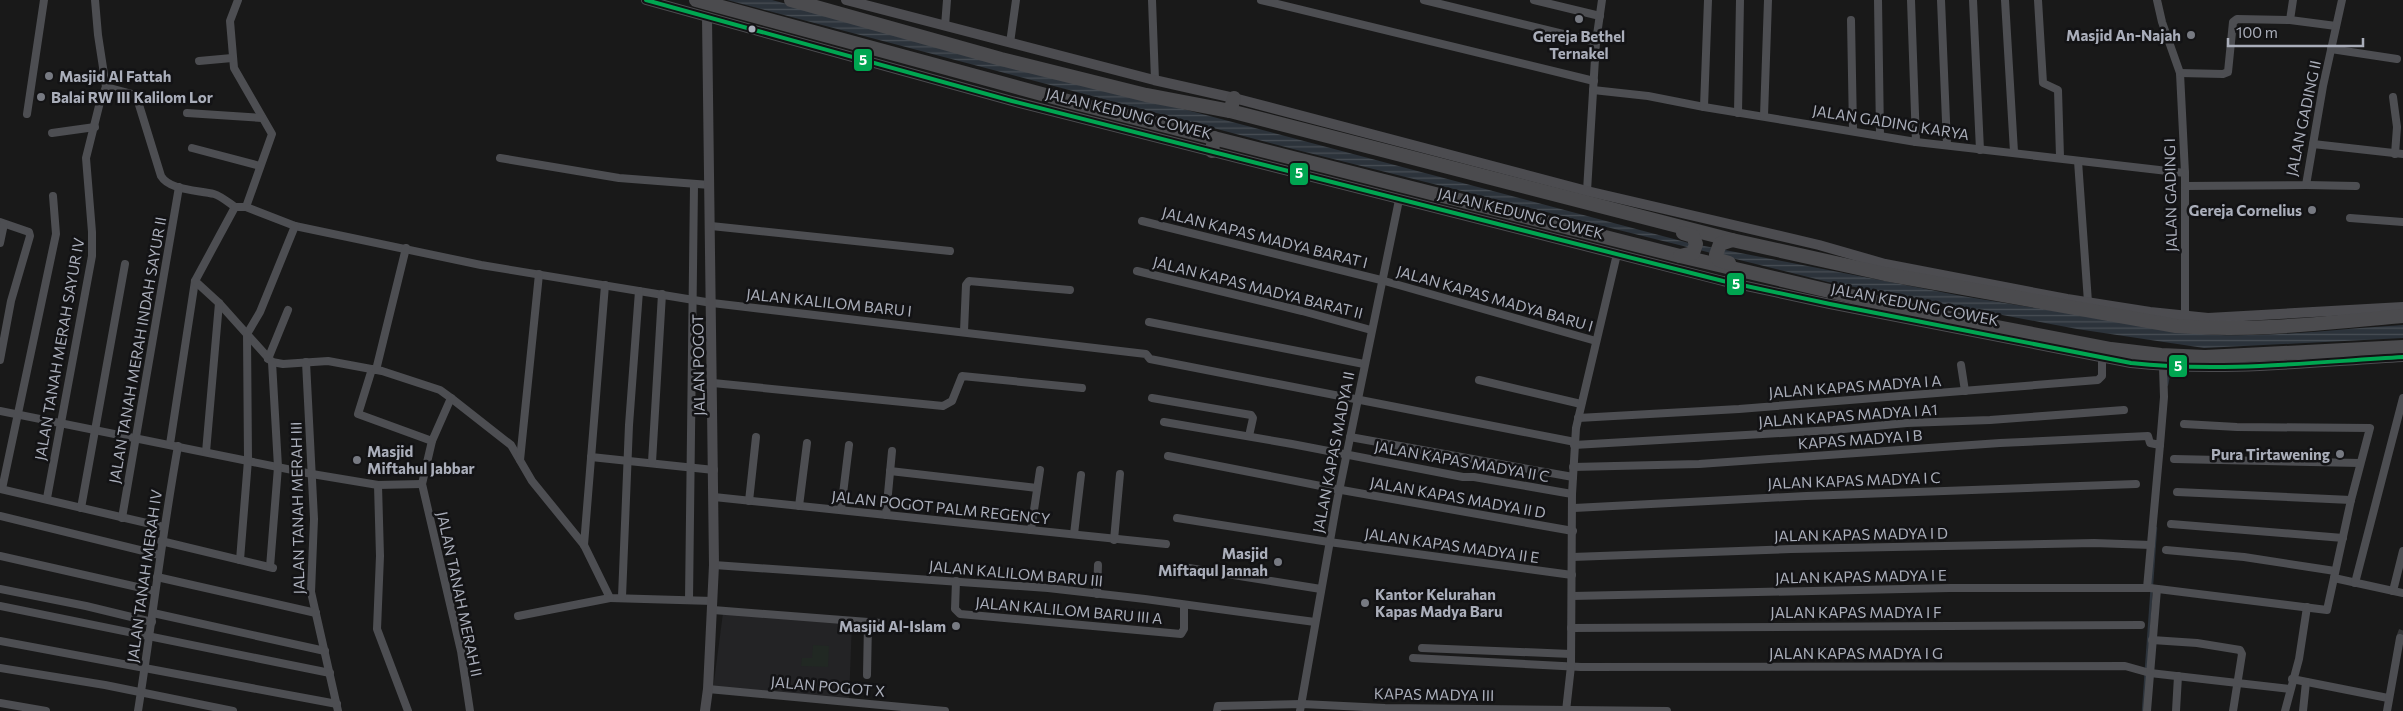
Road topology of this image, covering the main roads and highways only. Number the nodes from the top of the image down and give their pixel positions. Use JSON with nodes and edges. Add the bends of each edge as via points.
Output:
{"nodes":[{"id":1,"x":646,"y":0,"type":"edge"},
{"id":2,"x":696,"y":0,"type":"edge"},
{"id":3,"x":791,"y":0,"type":"edge"},
{"id":4,"x":846,"y":0,"type":"edge"},
{"id":5,"x":707,"y":17,"type":"junction"},
{"id":6,"x":1234,"y":98,"type":"junction"},
{"id":7,"x":1230,"y":111,"type":"junction"},
{"id":8,"x":1213,"y":145,"type":"junction"},
{"id":9,"x":1603,"y":209,"type":"junction"},
{"id":10,"x":1732,"y":240,"type":"junction"},
{"id":11,"x":1680,"y":256,"type":"junction"},
{"id":12,"x":1819,"y":288,"type":"junction"},
{"id":13,"x":2403,"y":307,"type":"edge"},
{"id":14,"x":2110,"y":310,"type":"junction"},
{"id":15,"x":2403,"y":316,"type":"edge"},
{"id":16,"x":2403,"y":347,"type":"edge"},
{"id":17,"x":2102,"y":352,"type":"junction"},
{"id":18,"x":2403,"y":357,"type":"edge"},
{"id":19,"x":2168,"y":362,"type":"junction"},
{"id":20,"x":705,"y":711,"type":"edge"}],
"edges":[{"from":1,"to":5,"type":"main road","name":"JALAN KEDUNG COWEK"},
{"from":2,"to":8,"type":"highway","name":"JALAN KEDUNG COWEK","via":[[1075,103]]},
{"from":3,"to":7,"type":"highway","name":"JALAN KEDUNG COWEK","via":[[1001,60],[1151,96]]},
{"from":4,"to":6,"type":"main road","name":"JALAN KEDUNG COWEK"},
{"from":5,"to":8,"type":"main road","name":"JALAN KEDUNG COWEK","via":[[1012,101]]},
{"from":5,"to":20,"type":"main road","name":"JALAN POGOT","via":[[714,566]]},
{"from":6,"to":7,"type":"highway"},
{"from":6,"to":14,"type":"main road","name":"JALAN KEDUNG COWEK","via":[[1587,191],[1819,245],[1885,264],[2088,302]]},
{"from":7,"to":9,"type":"highway","name":"JALAN KEDUNG COWEK"},
{"from":8,"to":11,"type":"highway","name":"JALAN KEDUNG COWEK"},
{"from":8,"to":17,"type":"main road","name":"JALAN KEDUNG COWEK","via":[[1399,200],[1723,281],[1830,304]]},
{"from":9,"to":10,"type":"highway","name":"JALAN KEDUNG COWEK"},
{"from":9,"to":11,"type":"highway","via":[[1613,215],[1693,236],[1693,253]]},
{"from":10,"to":12,"type":"highway","via":[[1725,241],[1717,251],[1719,260],[1808,282]]},
{"from":10,"to":14,"type":"highway","name":"JALAN KEDUNG COWEK","via":[[1885,274]]},
{"from":11,"to":12,"type":"highway","name":"JALAN KEDUNG COWEK"},
{"from":12,"to":17,"type":"highway","name":"JALAN KEDUNG COWEK"},
{"from":13,"to":14,"type":"main road","name":"JALAN KEDUNG COWEK","via":[[2229,318]]},
{"from":14,"to":15,"type":"highway","name":"JALAN KEDUNG COWEK","via":[[2176,326],[2214,329],[2298,326]]},
{"from":16,"to":19,"type":"highway","name":"JALAN KEDUNG COWEK","via":[[2205,357]]},
{"from":17,"to":19,"type":"highway","name":"JALAN KEDUNG COWEK"},
{"from":18,"to":19,"type":"main road","name":"JALAN KEDUNG COWEK","via":[[2215,368]]}]}
